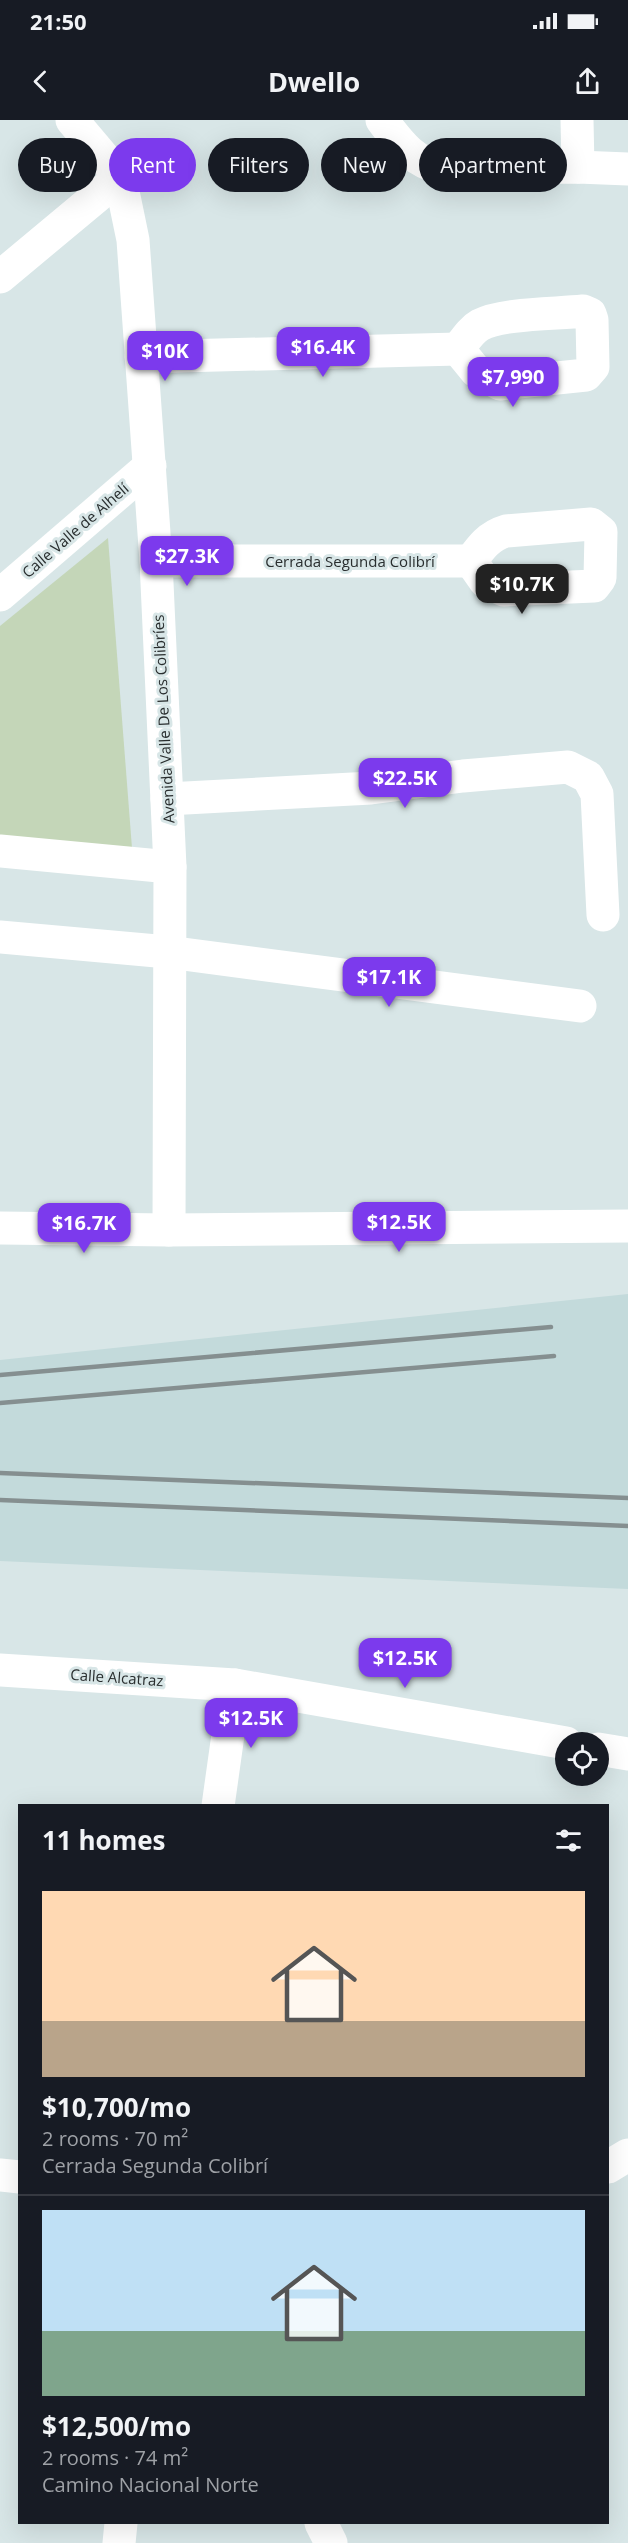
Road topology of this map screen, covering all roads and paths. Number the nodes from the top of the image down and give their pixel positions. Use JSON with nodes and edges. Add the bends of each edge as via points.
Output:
{"nodes":[{"id":1,"x":72,"y":120,"type":"edge"},
{"id":2,"x":382,"y":120,"type":"edge"},
{"id":3,"x":577,"y":120,"type":"edge"},
{"id":4,"x":109,"y":164,"type":"edge"},
{"id":5,"x":578,"y":167,"type":"junction"},
{"id":6,"x":628,"y":169,"type":"edge"},
{"id":7,"x":109,"y":186,"type":"edge"},
{"id":8,"x":123,"y":192,"type":"edge"},
{"id":9,"x":0,"y":277,"type":"edge"},
{"id":10,"x":458,"y":349,"type":"dead end"},
{"id":11,"x":141,"y":357,"type":"junction"},
{"id":12,"x":150,"y":466,"type":"junction"},
{"id":13,"x":156,"y":561,"type":"junction"},
{"id":14,"x":471,"y":561,"type":"dead end"},
{"id":15,"x":0,"y":595,"type":"edge"},
{"id":16,"x":167,"y":799,"type":"junction"},
{"id":17,"x":0,"y":850,"type":"edge"},
{"id":18,"x":170,"y":867,"type":"junction"},
{"id":19,"x":603,"y":915,"type":"dead end"},
{"id":20,"x":0,"y":937,"type":"edge"},
{"id":21,"x":168,"y":952,"type":"junction"},
{"id":22,"x":580,"y":1006,"type":"dead end"},
{"id":23,"x":628,"y":1226,"type":"edge"},
{"id":24,"x":0,"y":1228,"type":"edge"},
{"id":25,"x":169,"y":1230,"type":"junction"},
{"id":26,"x":0,"y":1670,"type":"edge"},
{"id":27,"x":235,"y":1685,"type":"junction"},
{"id":28,"x":555,"y":1741,"type":"edge"},
{"id":29,"x":609,"y":1751,"type":"edge"},
{"id":30,"x":628,"y":1754,"type":"edge"},
{"id":31,"x":218,"y":1804,"type":"edge"},
{"id":32,"x":628,"y":2154,"type":"edge"},
{"id":33,"x":609,"y":2166,"type":"edge"},
{"id":34,"x":0,"y":2175,"type":"edge"},
{"id":35,"x":18,"y":2176,"type":"edge"},
{"id":36,"x":121,"y":2524,"type":"edge"},
{"id":37,"x":322,"y":2524,"type":"edge"},
{"id":38,"x":119,"y":2543,"type":"edge"},
{"id":39,"x":331,"y":2543,"type":"edge"}],
"edges":[{"from":1,"to":4,"type":"street","name":"Avenida Valle De Los Colibríes"},
{"from":2,"to":5,"type":"street","via":[[406,150],[425,164],[443,169]]},
{"from":3,"to":5,"type":"street"},
{"from":5,"to":6,"type":"street"},
{"from":7,"to":9,"type":"street"},
{"from":8,"to":11,"type":"street","name":"Avenida Valle De Los Colibríes","via":[[133,240]]},
{"from":10,"to":11,"type":"street"},
{"from":11,"to":12,"type":"street","name":"Avenida Valle De Los Colibríes"},
{"from":12,"to":13,"type":"street","name":"Avenida Valle De Los Colibríes"},
{"from":12,"to":15,"type":"street","name":"Calle Valle de Alhelí"},
{"from":13,"to":14,"type":"street","name":"Cerrada Segunda Colibrí"},
{"from":13,"to":16,"type":"street","name":"Avenida Valle De Los Colibríes"},
{"from":16,"to":18,"type":"street","name":"Avenida Valle De Los Colibríes"},
{"from":16,"to":19,"type":"street","via":[[371,788],[568,767],[588,777],[597,794]]},
{"from":17,"to":18,"type":"street"},
{"from":18,"to":21,"type":"street","name":"Avenida Valle De Los Colibríes"},
{"from":20,"to":21,"type":"street"},
{"from":21,"to":22,"type":"street"},
{"from":21,"to":25,"type":"street","name":"Avenida Valle De Los Colibríes"},
{"from":23,"to":25,"type":"street"},
{"from":24,"to":25,"type":"street"},
{"from":26,"to":27,"type":"street","name":"Calle Alcatraz"},
{"from":27,"to":28,"type":"street","name":"Calle Alcatraz"},
{"from":27,"to":31,"type":"street"},
{"from":29,"to":30,"type":"street"},
{"from":32,"to":33,"type":"street"},
{"from":34,"to":35,"type":"street"},
{"from":36,"to":38,"type":"street"},
{"from":37,"to":39,"type":"street"}]}
